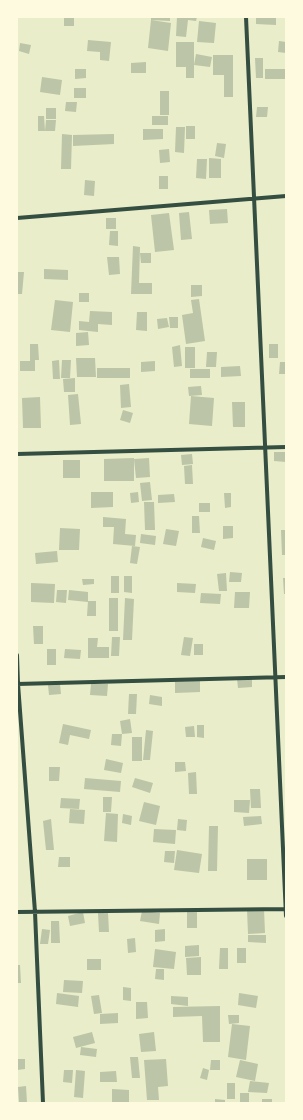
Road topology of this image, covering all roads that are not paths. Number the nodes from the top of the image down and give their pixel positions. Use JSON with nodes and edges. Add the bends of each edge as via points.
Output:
{"nodes":[{"id":1,"x":246,"y":17,"type":"edge"},
{"id":2,"x":286,"y":196,"type":"edge"},
{"id":3,"x":254,"y":199,"type":"junction"},
{"id":4,"x":17,"y":218,"type":"edge"},
{"id":5,"x":286,"y":447,"type":"edge"},
{"id":6,"x":265,"y":448,"type":"junction"},
{"id":7,"x":17,"y":454,"type":"edge"},
{"id":8,"x":17,"y":655,"type":"edge"},
{"id":9,"x":275,"y":677,"type":"junction"},
{"id":10,"x":286,"y":677,"type":"edge"},
{"id":11,"x":17,"y":684,"type":"edge"},
{"id":12,"x":286,"y":909,"type":"edge"},
{"id":13,"x":17,"y":912,"type":"edge"},
{"id":14,"x":35,"y":912,"type":"junction"},
{"id":15,"x":286,"y":916,"type":"edge"},
{"id":16,"x":43,"y":1103,"type":"edge"}],
"edges":[{"from":1,"to":3,"type":"street"},
{"from":2,"to":3,"type":"street"},
{"from":3,"to":4,"type":"street"},
{"from":3,"to":6,"type":"street"},
{"from":5,"to":6,"type":"street"},
{"from":6,"to":7,"type":"street"},
{"from":6,"to":9,"type":"street"},
{"from":8,"to":11,"type":"street"},
{"from":9,"to":10,"type":"street"},
{"from":9,"to":11,"type":"street"},
{"from":9,"to":12,"type":"street"},
{"from":11,"to":14,"type":"street"},
{"from":12,"to":14,"type":"street"},
{"from":12,"to":15,"type":"street"},
{"from":13,"to":14,"type":"street"},
{"from":14,"to":16,"type":"street"}]}
